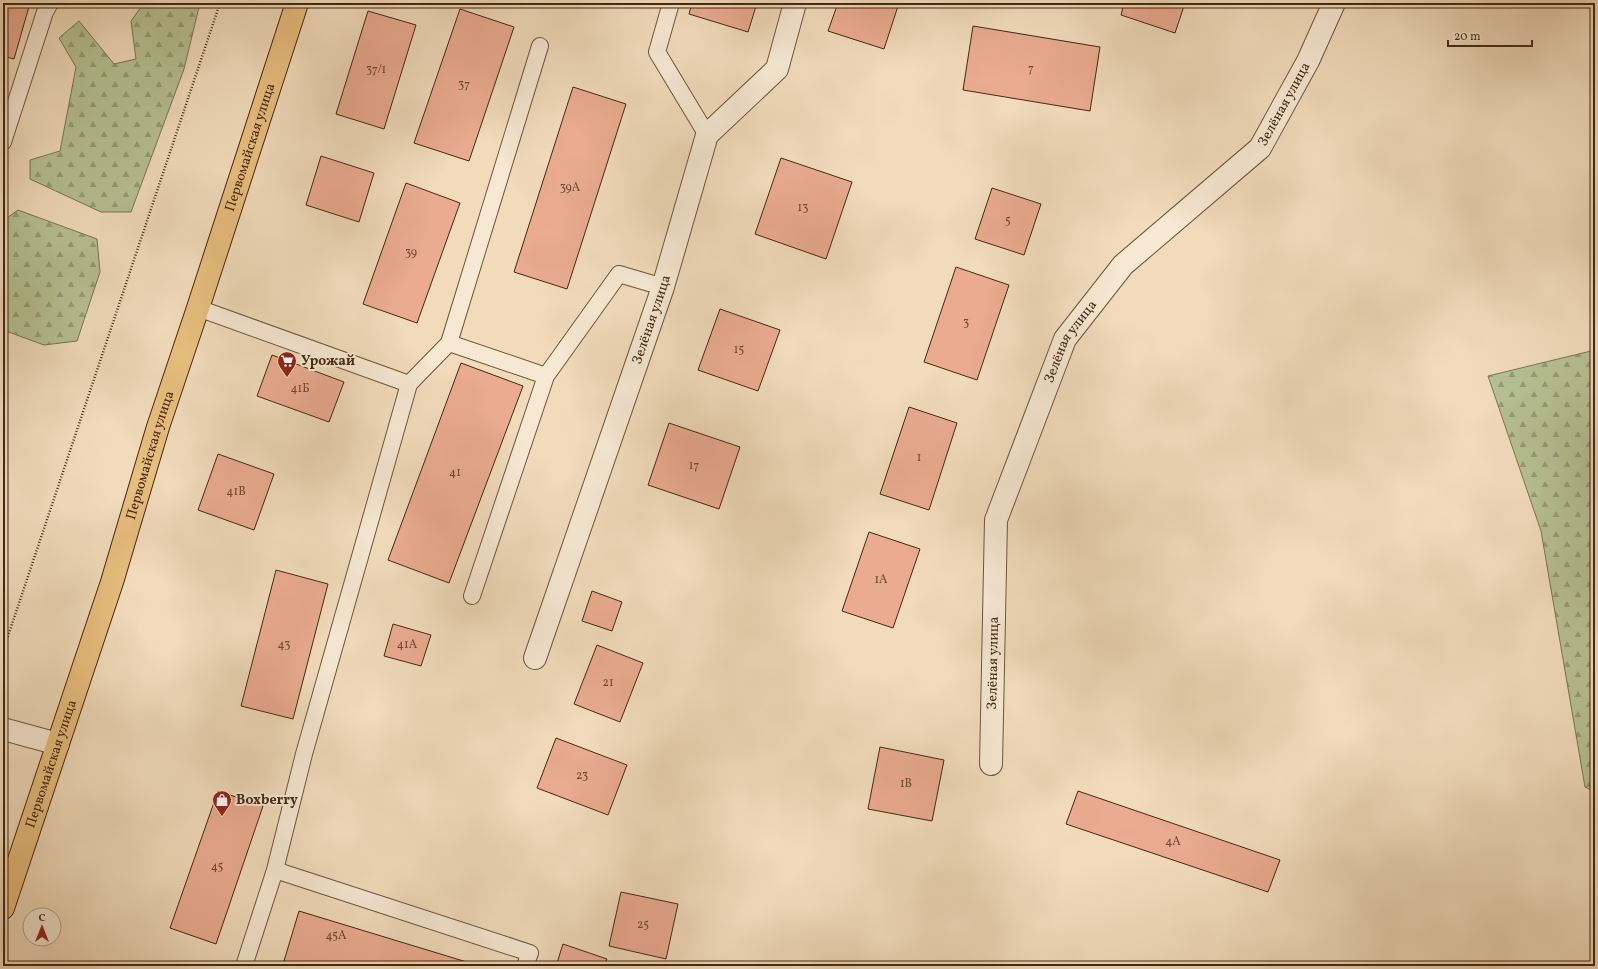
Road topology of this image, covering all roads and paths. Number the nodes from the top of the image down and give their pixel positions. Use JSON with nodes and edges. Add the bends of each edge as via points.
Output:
{"nodes":[{"id":1,"x":50,"y":3,"type":"edge"},
{"id":2,"x":220,"y":3,"type":"edge"},
{"id":3,"x":297,"y":3,"type":"edge"},
{"id":4,"x":671,"y":3,"type":"edge"},
{"id":5,"x":795,"y":3,"type":"edge"},
{"id":6,"x":1334,"y":3,"type":"edge"},
{"id":7,"x":540,"y":46,"type":"dead end"},
{"id":8,"x":7,"y":116,"type":"edge"},
{"id":9,"x":707,"y":134,"type":"junction"},
{"id":10,"x":3,"y":142,"type":"edge"},
{"id":11,"x":663,"y":287,"type":"junction"},
{"id":12,"x":198,"y":308,"type":"junction"},
{"id":13,"x":449,"y":343,"type":"junction"},
{"id":14,"x":546,"y":376,"type":"junction"},
{"id":15,"x":409,"y":384,"type":"junction"},
{"id":16,"x":472,"y":596,"type":"dead end"},
{"id":17,"x":3,"y":651,"type":"edge"},
{"id":18,"x":535,"y":658,"type":"dead end"},
{"id":19,"x":3,"y":729,"type":"edge"},
{"id":20,"x":58,"y":744,"type":"junction"},
{"id":21,"x":991,"y":764,"type":"dead end"},
{"id":22,"x":275,"y":870,"type":"junction"},
{"id":23,"x":3,"y":908,"type":"edge"},
{"id":24,"x":244,"y":966,"type":"edge"},
{"id":25,"x":524,"y":966,"type":"edge"}],
"edges":[{"from":1,"to":8,"type":"lane"},
{"from":2,"to":17,"type":"path"},
{"from":3,"to":12,"type":"main road","name":"Первомайская улица"},
{"from":4,"to":9,"type":"lane","via":[[657,52]]},
{"from":5,"to":9,"type":"street","via":[[777,69]]},
{"from":6,"to":21,"type":"street","name":"Зелёная улица","via":[[1308,61],[1260,148],[1123,265],[1065,339],[996,520]]},
{"from":7,"to":13,"type":"lane"},
{"from":8,"to":10,"type":"lane"},
{"from":9,"to":11,"type":"street","name":"Зелёная улица"},
{"from":11,"to":14,"type":"lane","via":[[618,274]]},
{"from":11,"to":18,"type":"street","name":"Зелёная улица"},
{"from":12,"to":15,"type":"lane"},
{"from":12,"to":20,"type":"main road","name":"Первомайская улица"},
{"from":13,"to":14,"type":"lane"},
{"from":13,"to":15,"type":"lane"},
{"from":14,"to":16,"type":"lane"},
{"from":15,"to":22,"type":"lane","via":[[304,754]]},
{"from":19,"to":20,"type":"street"},
{"from":20,"to":23,"type":"main road","name":"Первомайская улица"},
{"from":22,"to":24,"type":"lane"},
{"from":22,"to":25,"type":"lane","via":[[530,953]]}]}
